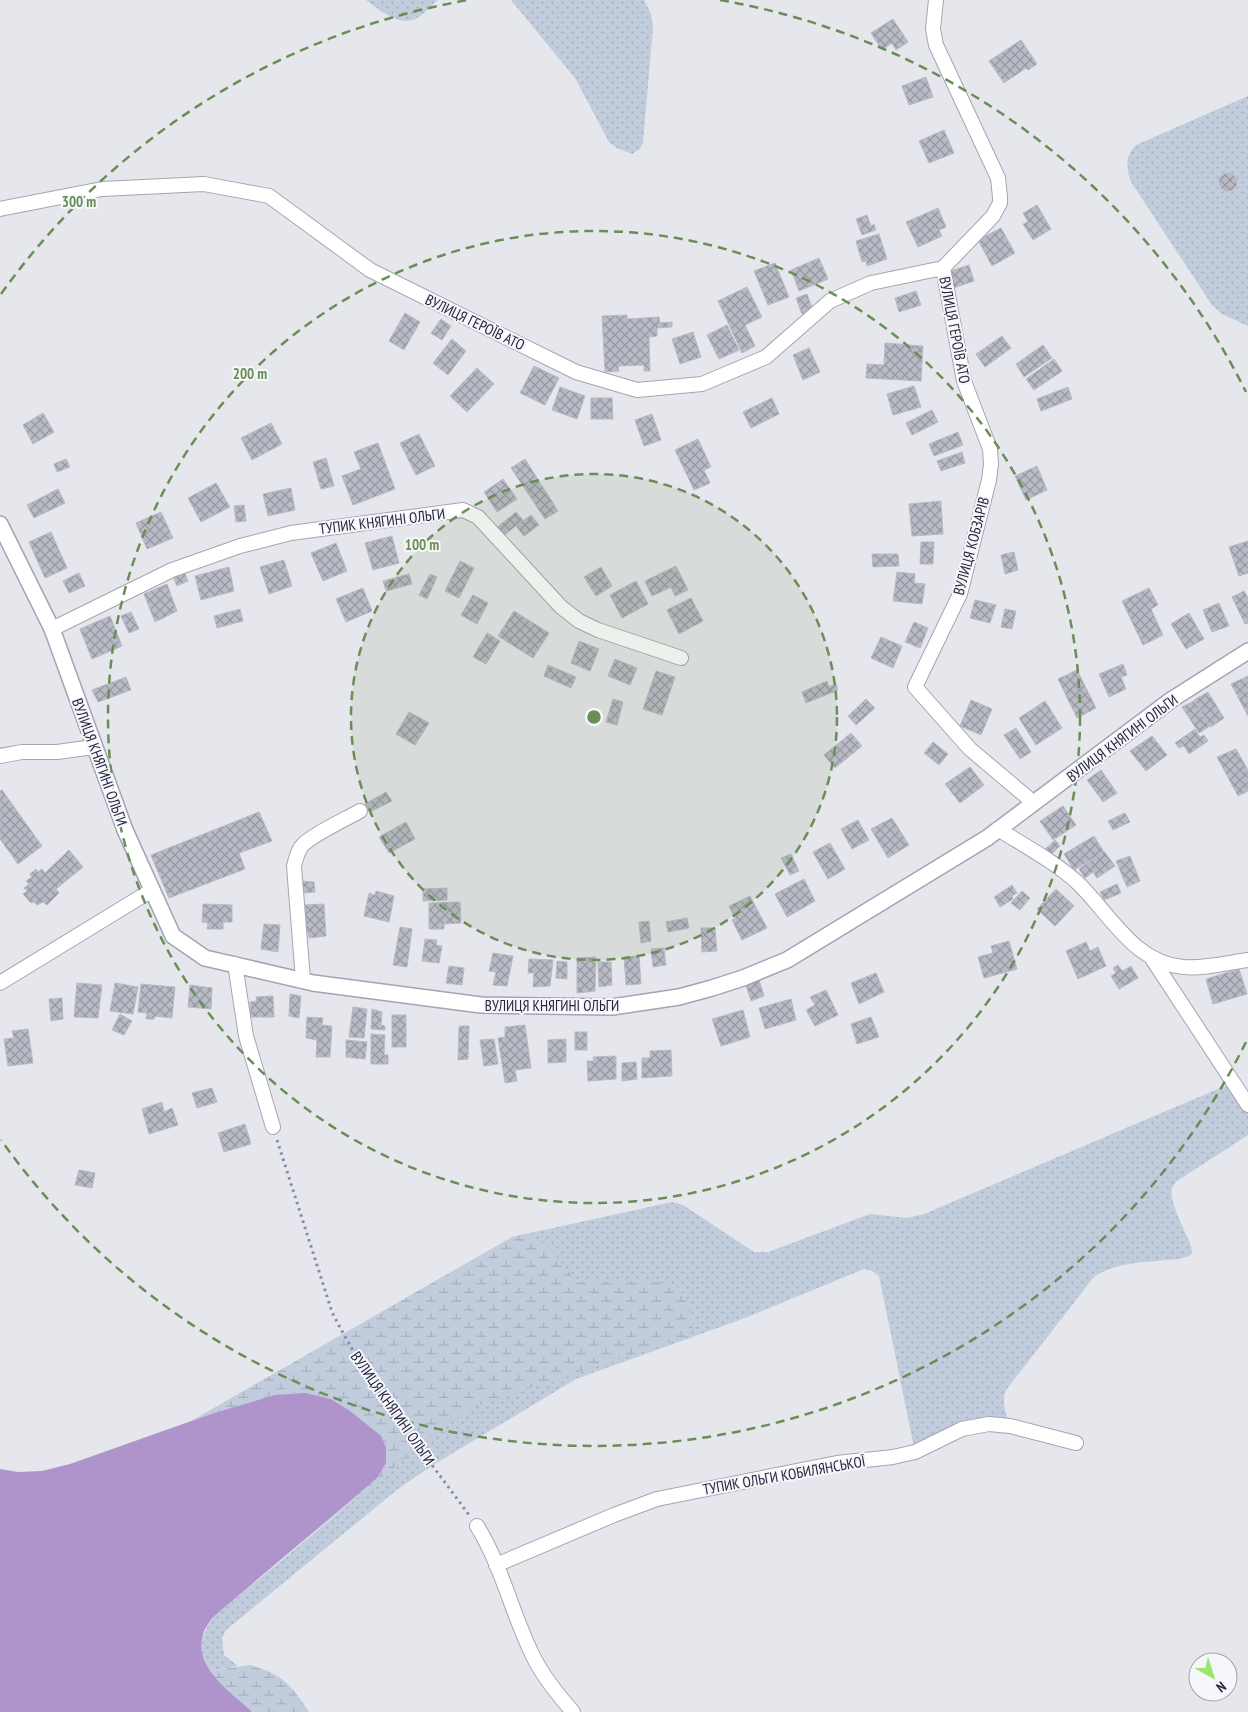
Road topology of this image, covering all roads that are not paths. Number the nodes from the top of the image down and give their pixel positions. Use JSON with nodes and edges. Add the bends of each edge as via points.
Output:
{"nodes":[{"id":1,"x":936,"y":0,"type":"edge"},
{"id":2,"x":0,"y":209,"type":"edge"},
{"id":3,"x":943,"y":268,"type":"junction"},
{"id":4,"x":0,"y":524,"type":"edge"},
{"id":5,"x":52,"y":630,"type":"junction"},
{"id":6,"x":1248,"y":650,"type":"edge"},
{"id":7,"x":681,"y":658,"type":"dead end"},
{"id":8,"x":94,"y":747,"type":"junction"},
{"id":9,"x":0,"y":756,"type":"edge"},
{"id":10,"x":1034,"y":803,"type":"junction"},
{"id":11,"x":360,"y":811,"type":"dead end"},
{"id":12,"x":998,"y":829,"type":"junction"},
{"id":13,"x":152,"y":890,"type":"junction"},
{"id":14,"x":1151,"y":956,"type":"junction"},
{"id":15,"x":1248,"y":960,"type":"edge"},
{"id":16,"x":235,"y":964,"type":"junction"},
{"id":17,"x":303,"y":980,"type":"junction"},
{"id":18,"x":0,"y":983,"type":"edge"},
{"id":19,"x":1248,"y":1105,"type":"edge"},
{"id":20,"x":274,"y":1127,"type":"road end"},
{"id":21,"x":1076,"y":1443,"type":"dead end"},
{"id":22,"x":477,"y":1526,"type":"road end"},
{"id":23,"x":496,"y":1564,"type":"junction"},
{"id":24,"x":573,"y":1712,"type":"edge"}],
"edges":[{"from":1,"to":3,"type":"street","name":"ВУЛИЦЯ ГЕРОЇВ АТО","via":[[933,29],[936,45],[998,178],[1000,191],[1000,203],[993,216]]},
{"from":2,"to":3,"type":"street","name":"ВУЛИЦЯ ГЕРОЇВ АТО","via":[[102,189],[204,184],[269,196],[370,270],[576,372],[637,390],[702,384],[766,358],[830,302],[871,283]]},
{"from":3,"to":10,"type":"street","name":"ВУЛИЦЯ ГЕРОЇВ АТО","via":[[964,381],[990,449],[991,464],[960,594],[916,687],[970,749]]},
{"from":4,"to":5,"type":"street","name":"ВУЛИЦЯ КНЯГИНІ ОЛЬГИ"},
{"from":5,"to":7,"type":"street","name":"ТУПИК КНЯГИНІ ОЛЬГИ","via":[[172,570],[240,546],[292,532],[463,510],[478,517],[561,607],[579,621]]},
{"from":5,"to":8,"type":"street","name":"ВУЛИЦЯ КНЯГИНІ ОЛЬГИ"},
{"from":6,"to":10,"type":"street","name":"ВУЛИЦЯ КНЯГИНІ ОЛЬГИ","via":[[1171,700]]},
{"from":8,"to":9,"type":"street"},
{"from":8,"to":13,"type":"street","name":"ВУЛИЦЯ КНЯГИНІ ОЛЬГИ"},
{"from":10,"to":12,"type":"street","name":"ВУЛИЦЯ КНЯГИНІ ОЛЬГИ"},
{"from":11,"to":17,"type":"street","via":[[307,842],[297,854],[294,866]]},
{"from":12,"to":14,"type":"street","via":[[1070,876],[1131,943]]},
{"from":12,"to":17,"type":"street","name":"ВУЛИЦЯ КНЯГИНІ ОЛЬГИ","via":[[787,960],[743,978],[679,996],[612,1007],[481,1005]]},
{"from":13,"to":16,"type":"street","name":"ВУЛИЦЯ КНЯГИНІ ОЛЬГИ","via":[[173,936],[205,958]]},
{"from":13,"to":18,"type":"street"},
{"from":14,"to":15,"type":"street","via":[[1164,963],[1184,967]]},
{"from":14,"to":19,"type":"street"},
{"from":16,"to":17,"type":"street","name":"ВУЛИЦЯ КНЯГИНІ ОЛЬГИ"},
{"from":16,"to":20,"type":"street","via":[[246,1036]]},
{"from":21,"to":23,"type":"street","name":"ТУПИК ОЛЬГИ КОБИЛЯНСЬКОЇ","via":[[1010,1426],[989,1424],[962,1429],[914,1452],[893,1457],[837,1463],[657,1499]]},
{"from":22,"to":23,"type":"street"},
{"from":23,"to":24,"type":"street","via":[[534,1658],[553,1689]]}]}
